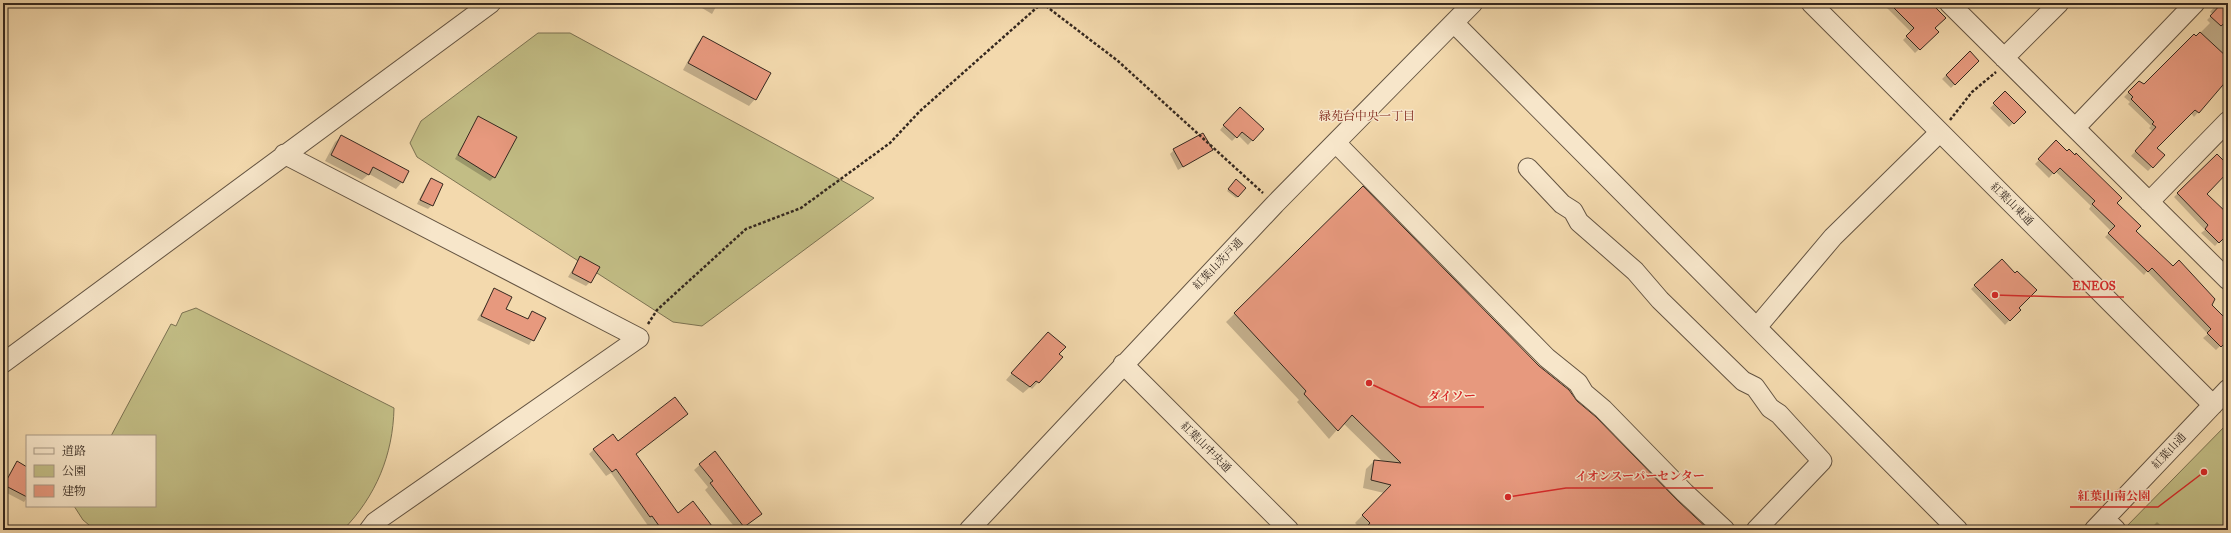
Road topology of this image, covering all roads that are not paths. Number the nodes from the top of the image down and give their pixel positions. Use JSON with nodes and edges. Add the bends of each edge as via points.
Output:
{"nodes":[{"id":1,"x":491,"y":3,"type":"edge"},
{"id":2,"x":1473,"y":3,"type":"edge"},
{"id":3,"x":1811,"y":3,"type":"edge"},
{"id":4,"x":1949,"y":3,"type":"edge"},
{"id":5,"x":2059,"y":3,"type":"edge"},
{"id":6,"x":2195,"y":3,"type":"edge"},
{"id":7,"x":1454,"y":23,"type":"junction"},
{"id":8,"x":2002,"y":63,"type":"junction"},
{"id":9,"x":2228,"y":121,"type":"edge"},
{"id":10,"x":1944,"y":127,"type":"junction"},
{"id":11,"x":2075,"y":128,"type":"junction"},
{"id":12,"x":1336,"y":143,"type":"junction"},
{"id":13,"x":284,"y":154,"type":"junction"},
{"id":14,"x":1528,"y":168,"type":"dead end"},
{"id":15,"x":2149,"y":202,"type":"junction"},
{"id":16,"x":2227,"y":278,"type":"edge"},
{"id":17,"x":1757,"y":328,"type":"junction"},
{"id":18,"x":3,"y":363,"type":"edge"},
{"id":19,"x":1123,"y":364,"type":"junction"},
{"id":20,"x":2228,"y":388,"type":"edge"},
{"id":21,"x":2213,"y":405,"type":"junction"},
{"id":22,"x":2105,"y":526,"type":"edge"},
{"id":23,"x":369,"y":530,"type":"edge"},
{"id":24,"x":969,"y":530,"type":"edge"},
{"id":25,"x":1289,"y":530,"type":"edge"},
{"id":26,"x":1725,"y":530,"type":"edge"},
{"id":27,"x":1756,"y":530,"type":"edge"},
{"id":28,"x":1958,"y":530,"type":"edge"}],
"edges":[{"from":1,"to":13,"type":"street"},
{"from":2,"to":7,"type":"street","name":"紅葉山茨戸通"},
{"from":3,"to":10,"type":"street","name":"紅葉山東通"},
{"from":4,"to":8,"type":"street"},
{"from":5,"to":8,"type":"street"},
{"from":6,"to":11,"type":"street"},
{"from":7,"to":12,"type":"street","name":"紅葉山茨戸通"},
{"from":7,"to":17,"type":"street"},
{"from":8,"to":11,"type":"street"},
{"from":9,"to":15,"type":"street"},
{"from":10,"to":17,"type":"street","via":[[1833,238]]},
{"from":10,"to":21,"type":"street","name":"紅葉山東通"},
{"from":11,"to":15,"type":"street"},
{"from":12,"to":19,"type":"street","name":"紅葉山茨戸通"},
{"from":12,"to":26,"type":"street","via":[[1547,358],[1578,383],[1584,394],[1604,409],[1685,493]]},
{"from":13,"to":18,"type":"street"},
{"from":13,"to":23,"type":"street","via":[[639,338],[375,522]]},
{"from":14,"to":27,"type":"street","via":[[1562,204],[1573,211],[1579,222],[1635,271],[1660,300],[1743,381],[1755,387],[1770,408],[1779,414],[1822,461]]},
{"from":15,"to":16,"type":"street"},
{"from":17,"to":28,"type":"street"},
{"from":19,"to":24,"type":"street","name":"紅葉山茨戸通"},
{"from":19,"to":25,"type":"street","name":"紅葉山中央通"},
{"from":20,"to":21,"type":"street","name":"紅葉山通"},
{"from":21,"to":22,"type":"street","name":"紅葉山通"}]}
